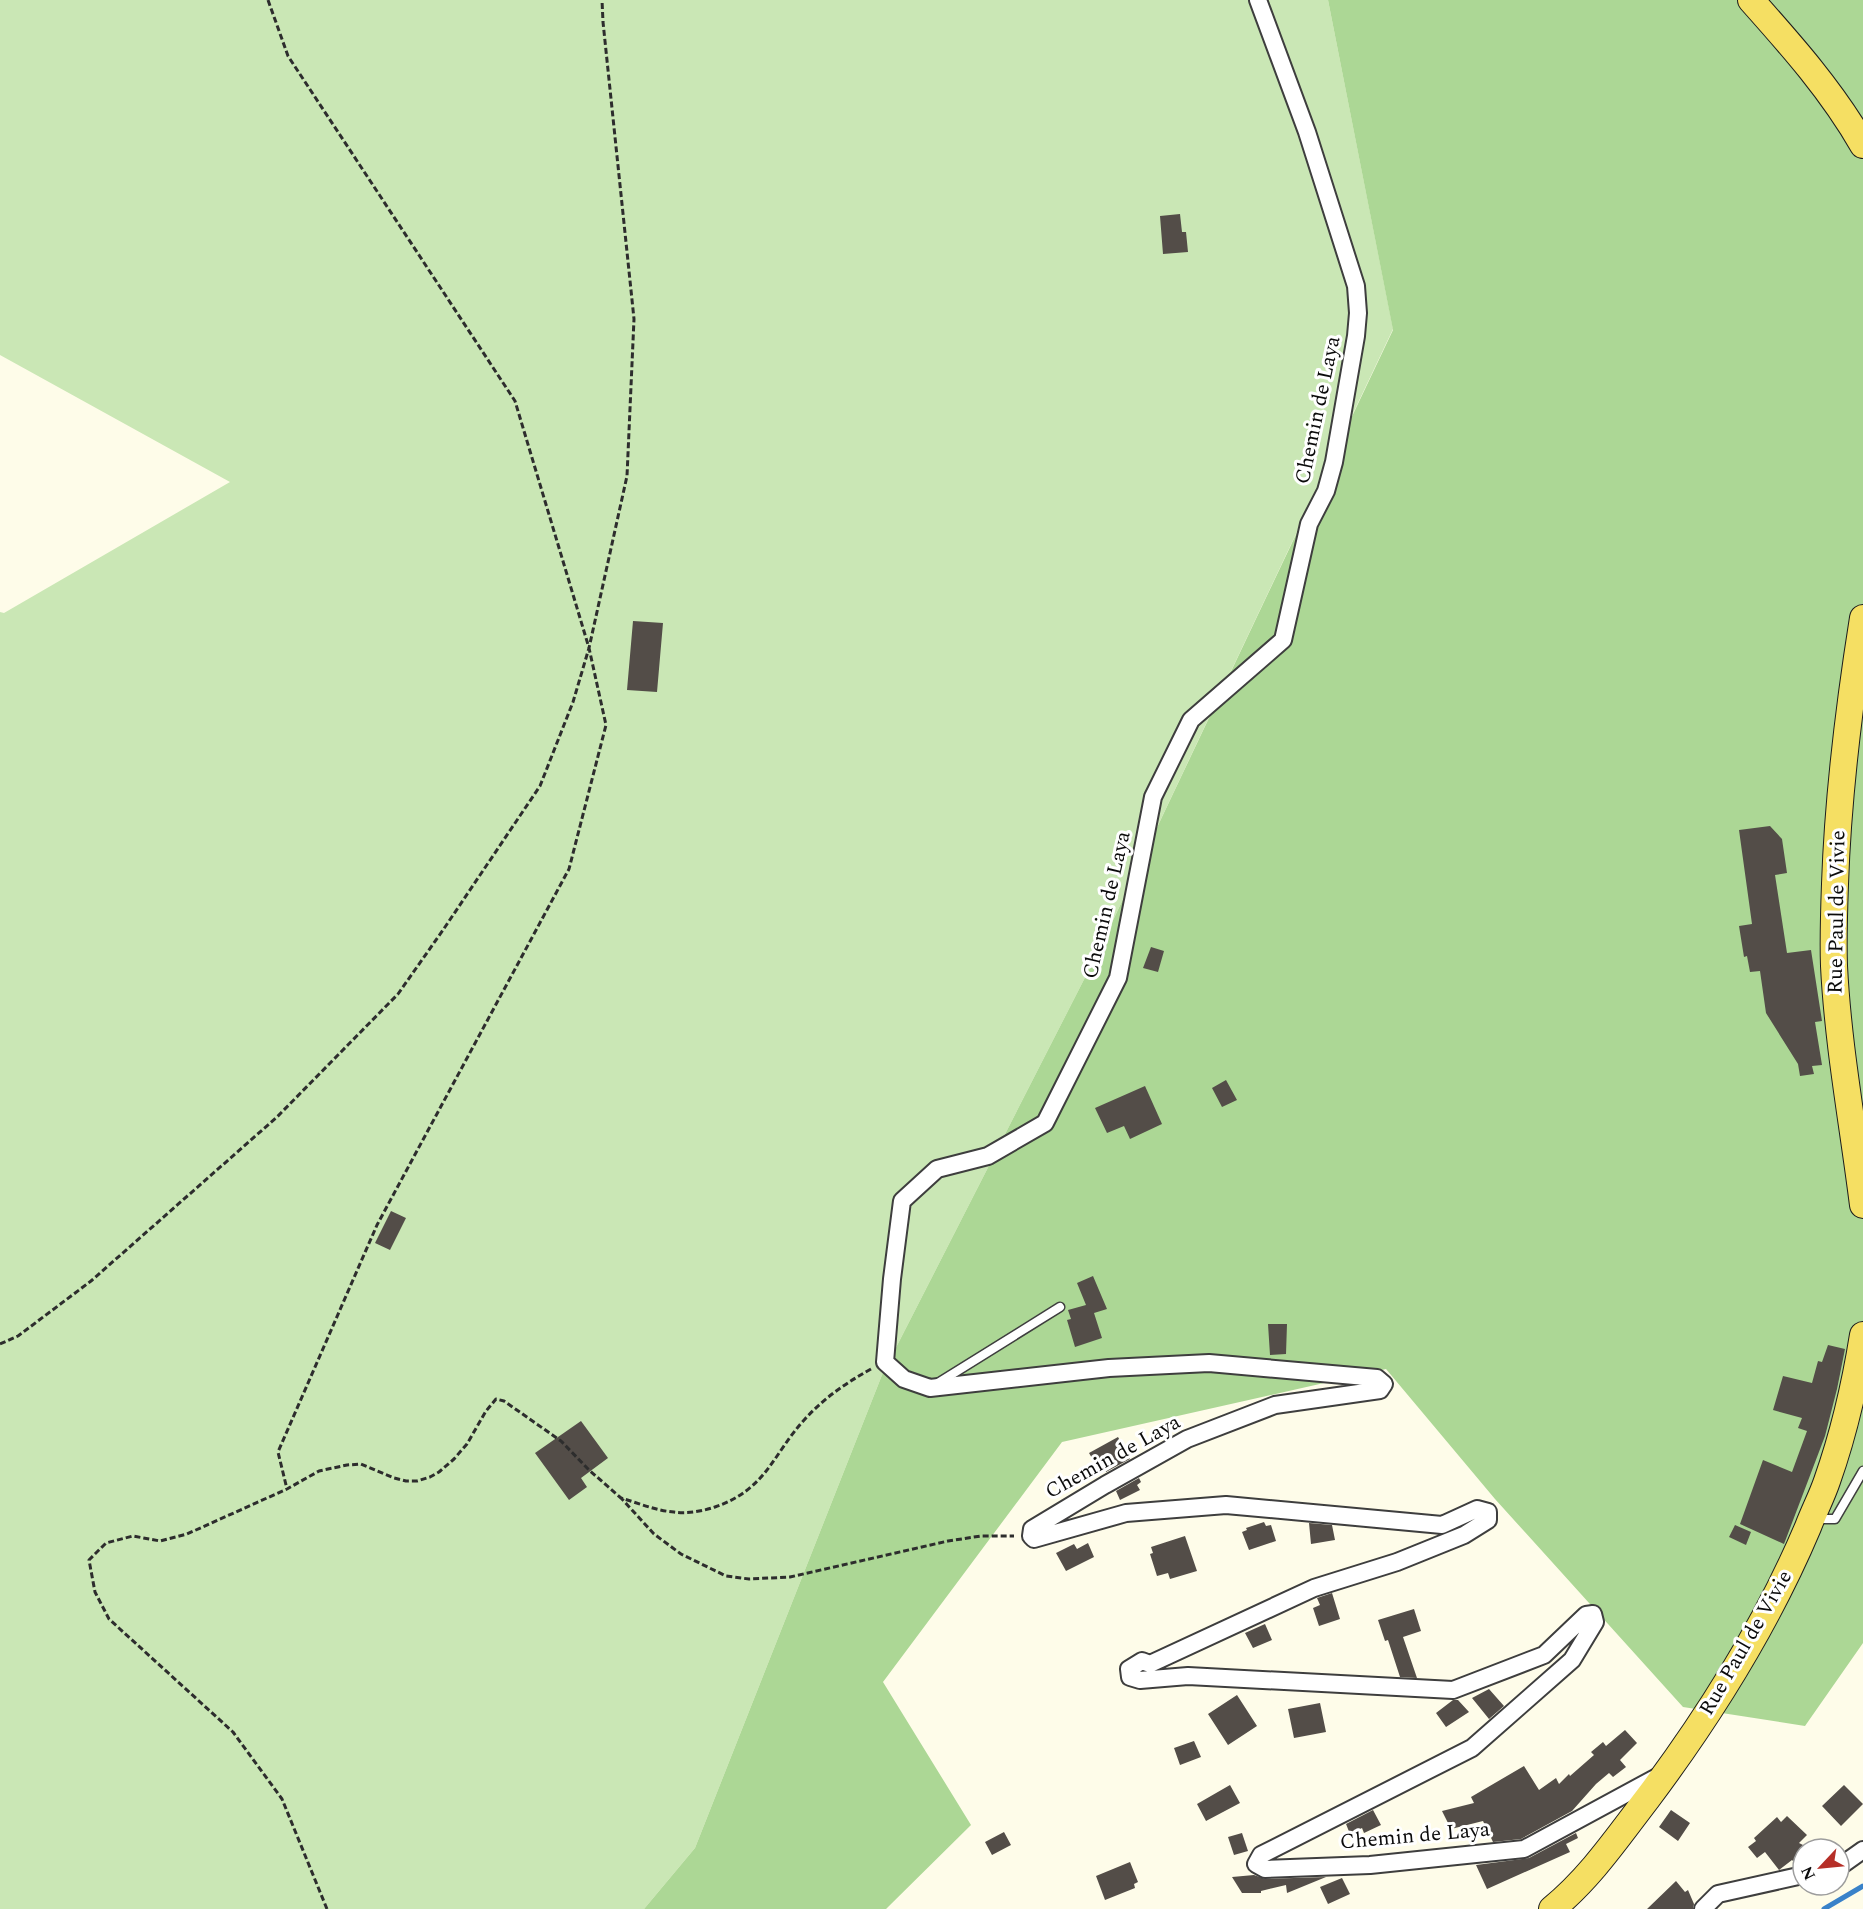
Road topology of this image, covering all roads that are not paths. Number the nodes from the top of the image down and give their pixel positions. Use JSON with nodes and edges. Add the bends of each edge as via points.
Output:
{"nodes":[{"id":1,"x":1258,"y":0,"type":"edge"},
{"id":2,"x":1751,"y":0,"type":"edge"},
{"id":3,"x":1863,"y":144,"type":"edge"},
{"id":4,"x":1863,"y":618,"type":"edge"},
{"id":5,"x":1863,"y":1205,"type":"edge"},
{"id":6,"x":1060,"y":1307,"type":"dead end"},
{"id":7,"x":1863,"y":1335,"type":"edge"},
{"id":8,"x":930,"y":1388,"type":"junction"},
{"id":9,"x":1863,"y":1471,"type":"edge"},
{"id":10,"x":1811,"y":1519,"type":"junction"},
{"id":11,"x":1668,"y":1771,"type":"junction"},
{"id":12,"x":1791,"y":1878,"type":"edge"},
{"id":13,"x":1552,"y":1909,"type":"edge"},
{"id":14,"x":1703,"y":1909,"type":"edge"}],
"edges":[{"from":1,"to":8,"type":"street","name":"Chemin de Laya","via":[[1307,132],[1356,286],[1356,336],[1334,462],[1326,491],[1309,524],[1282,640],[1191,720],[1153,797],[1118,978],[1045,1123],[988,1156],[938,1169],[902,1201],[885,1362],[904,1379]]},
{"from":2,"to":3,"type":"main road","via":[[1802,57]]},
{"from":4,"to":5,"type":"main road","name":"Rue Paul de Vivie","via":[[1844,748],[1836,850],[1834,964],[1843,1071]]},
{"from":6,"to":8,"type":"lane"},
{"from":7,"to":10,"type":"main road","name":"Rue Paul de Vivie","via":[[1851,1402]]},
{"from":8,"to":11,"type":"street","name":"Chemin de Laya","via":[[1109,1368],[1209,1363],[1377,1378],[1384,1384],[1380,1390],[1275,1406],[1187,1439],[1032,1530],[1034,1539],[1126,1513],[1226,1505],[1442,1525],[1477,1509],[1488,1512],[1488,1520],[1464,1535],[1397,1562],[1314,1588],[1150,1664],[1142,1661],[1129,1669],[1130,1677],[1140,1680],[1188,1676],[1453,1690],[1544,1656],[1586,1615],[1593,1614],[1595,1622],[1572,1660],[1472,1748],[1261,1855],[1256,1864],[1265,1869],[1370,1865],[1524,1849]]},
{"from":9,"to":10,"type":"lane","via":[[1835,1519]]},
{"from":10,"to":11,"type":"main road","name":"Rue Paul de Vivie","via":[[1754,1638]]},
{"from":11,"to":13,"type":"main road","name":"Rue Paul de Vivie","via":[[1600,1861]]},
{"from":12,"to":14,"type":"street","via":[[1718,1894]]}]}
